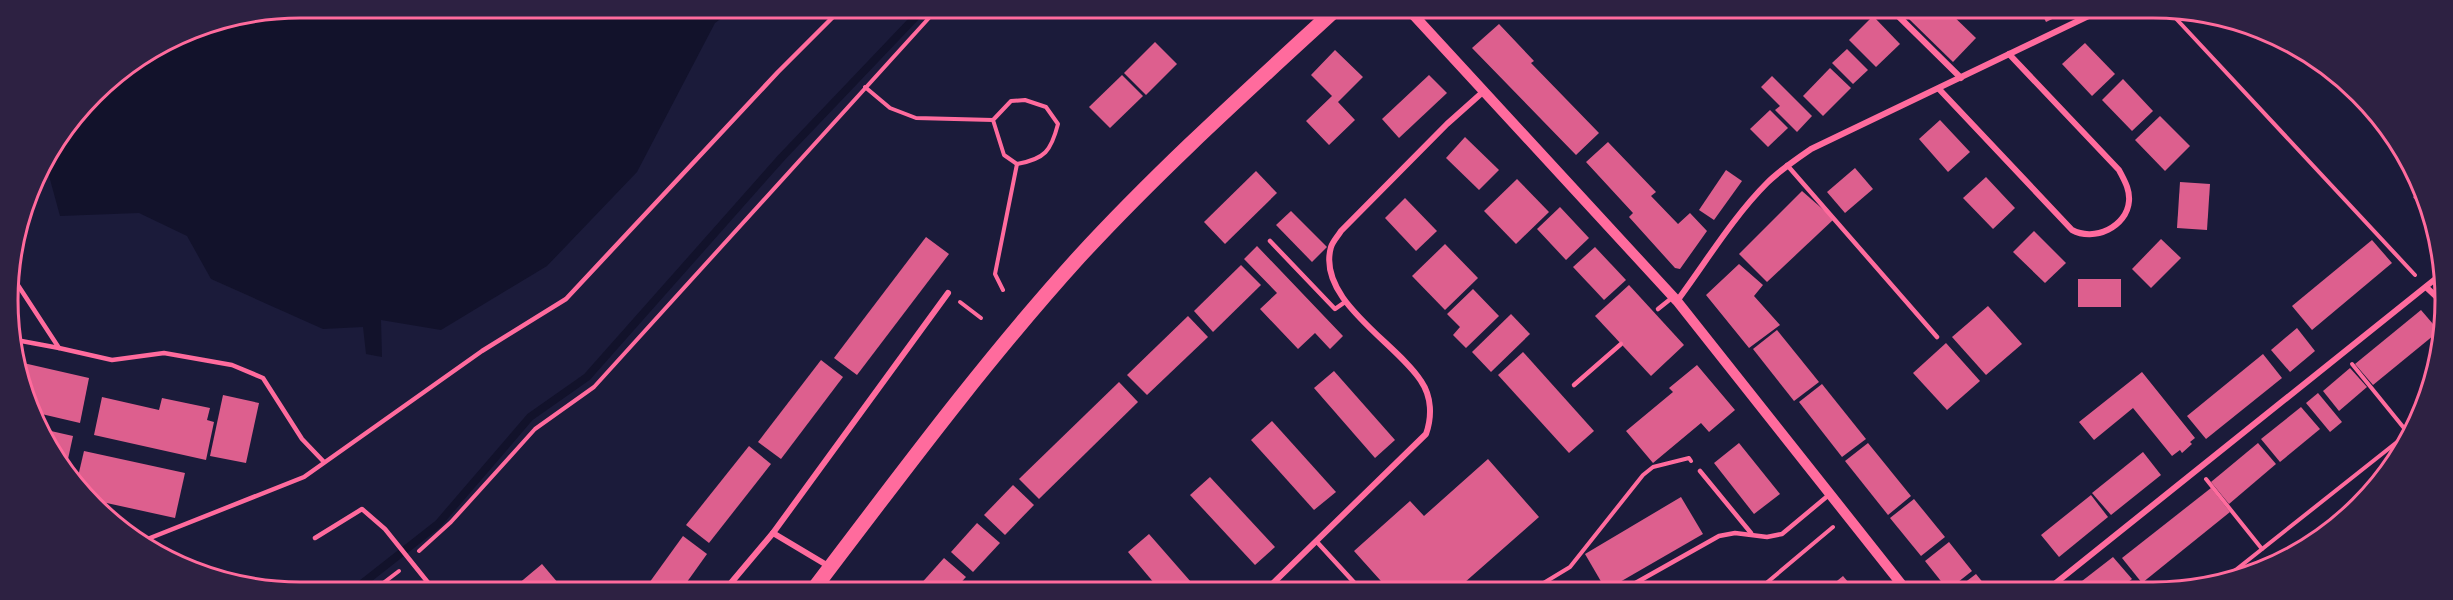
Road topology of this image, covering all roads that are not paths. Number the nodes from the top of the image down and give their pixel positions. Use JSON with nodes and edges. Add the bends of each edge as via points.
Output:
{"nodes":[{"id":1,"x":832,"y":18,"type":"edge"},
{"id":2,"x":1326,"y":18,"type":"edge"},
{"id":3,"x":1416,"y":18,"type":"edge"},
{"id":4,"x":1900,"y":18,"type":"edge"},
{"id":5,"x":2084,"y":18,"type":"edge"},
{"id":6,"x":2009,"y":54,"type":"junction"},
{"id":7,"x":1961,"y":78,"type":"junction"},
{"id":8,"x":1940,"y":89,"type":"junction"},
{"id":9,"x":1484,"y":91,"type":"junction"},
{"id":10,"x":1787,"y":165,"type":"junction"},
{"id":11,"x":1270,"y":241,"type":"dead end"},
{"id":12,"x":2434,"y":280,"type":"edge"},
{"id":13,"x":19,"y":286,"type":"edge"},
{"id":14,"x":2426,"y":287,"type":"junction"},
{"id":15,"x":948,"y":293,"type":"road end"},
{"id":16,"x":2435,"y":296,"type":"edge"},
{"id":17,"x":1675,"y":299,"type":"junction"},
{"id":18,"x":1346,"y":302,"type":"junction"},
{"id":19,"x":1658,"y":309,"type":"dead end"},
{"id":20,"x":1937,"y":337,"type":"dead end"},
{"id":21,"x":21,"y":341,"type":"edge"},
{"id":22,"x":1621,"y":344,"type":"dead end"},
{"id":23,"x":59,"y":348,"type":"junction"},
{"id":24,"x":1574,"y":385,"type":"dead end"},
{"id":25,"x":324,"y":462,"type":"junction"},
{"id":26,"x":1700,"y":471,"type":"road end"},
{"id":27,"x":1830,"y":494,"type":"junction"},
{"id":28,"x":773,"y":533,"type":"junction"},
{"id":29,"x":1751,"y":533,"type":"junction"},
{"id":30,"x":150,"y":538,"type":"edge"},
{"id":31,"x":315,"y":538,"type":"dead end"},
{"id":32,"x":1317,"y":542,"type":"junction"},
{"id":33,"x":830,"y":567,"type":"junction"},
{"id":34,"x":428,"y":582,"type":"edge"},
{"id":35,"x":732,"y":582,"type":"edge"},
{"id":36,"x":819,"y":582,"type":"edge"},
{"id":37,"x":1274,"y":582,"type":"edge"},
{"id":38,"x":1354,"y":582,"type":"edge"},
{"id":39,"x":1637,"y":582,"type":"edge"},
{"id":40,"x":1900,"y":582,"type":"edge"},
{"id":41,"x":2057,"y":582,"type":"edge"}],
"edges":[{"from":1,"to":25,"type":"lane","via":[[566,299],[482,351]]},
{"from":2,"to":33,"type":"main road","via":[[1154,178],[1079,258],[995,355]]},
{"from":3,"to":9,"type":"street"},
{"from":4,"to":7,"type":"street"},
{"from":5,"to":6,"type":"street"},
{"from":6,"to":7,"type":"street"},
{"from":6,"to":8,"type":"street","via":[[2119,170],[2129,189],[2129,203],[2125,215],[2103,232],[2090,236],[2072,230]]},
{"from":7,"to":8,"type":"street"},
{"from":8,"to":10,"type":"street"},
{"from":9,"to":17,"type":"street"},
{"from":9,"to":18,"type":"street","via":[[1341,231],[1331,246],[1330,265]]},
{"from":10,"to":17,"type":"street","via":[[1766,183]]},
{"from":10,"to":20,"type":"lane"},
{"from":11,"to":18,"type":"lane","via":[[1335,309]]},
{"from":12,"to":14,"type":"street"},
{"from":13,"to":23,"type":"lane"},
{"from":14,"to":16,"type":"street"},
{"from":14,"to":41,"type":"street"},
{"from":15,"to":28,"type":"street"},
{"from":17,"to":19,"type":"lane"},
{"from":17,"to":27,"type":"street"},
{"from":18,"to":32,"type":"street","via":[[1422,381],[1432,419],[1426,434]]},
{"from":21,"to":23,"type":"lane"},
{"from":22,"to":24,"type":"lane"},
{"from":23,"to":25,"type":"lane","via":[[112,360],[164,352],[232,365],[263,378],[302,439]]},
{"from":25,"to":30,"type":"lane","via":[[304,477]]},
{"from":26,"to":29,"type":"lane"},
{"from":27,"to":29,"type":"lane","via":[[1782,534],[1767,537]]},
{"from":27,"to":40,"type":"street"},
{"from":28,"to":33,"type":"street"},
{"from":28,"to":35,"type":"street"},
{"from":29,"to":39,"type":"lane","via":[[1719,536]]},
{"from":31,"to":34,"type":"lane","via":[[362,509],[385,529]]},
{"from":32,"to":37,"type":"street"},
{"from":32,"to":38,"type":"lane"},
{"from":33,"to":36,"type":"main road"}]}
